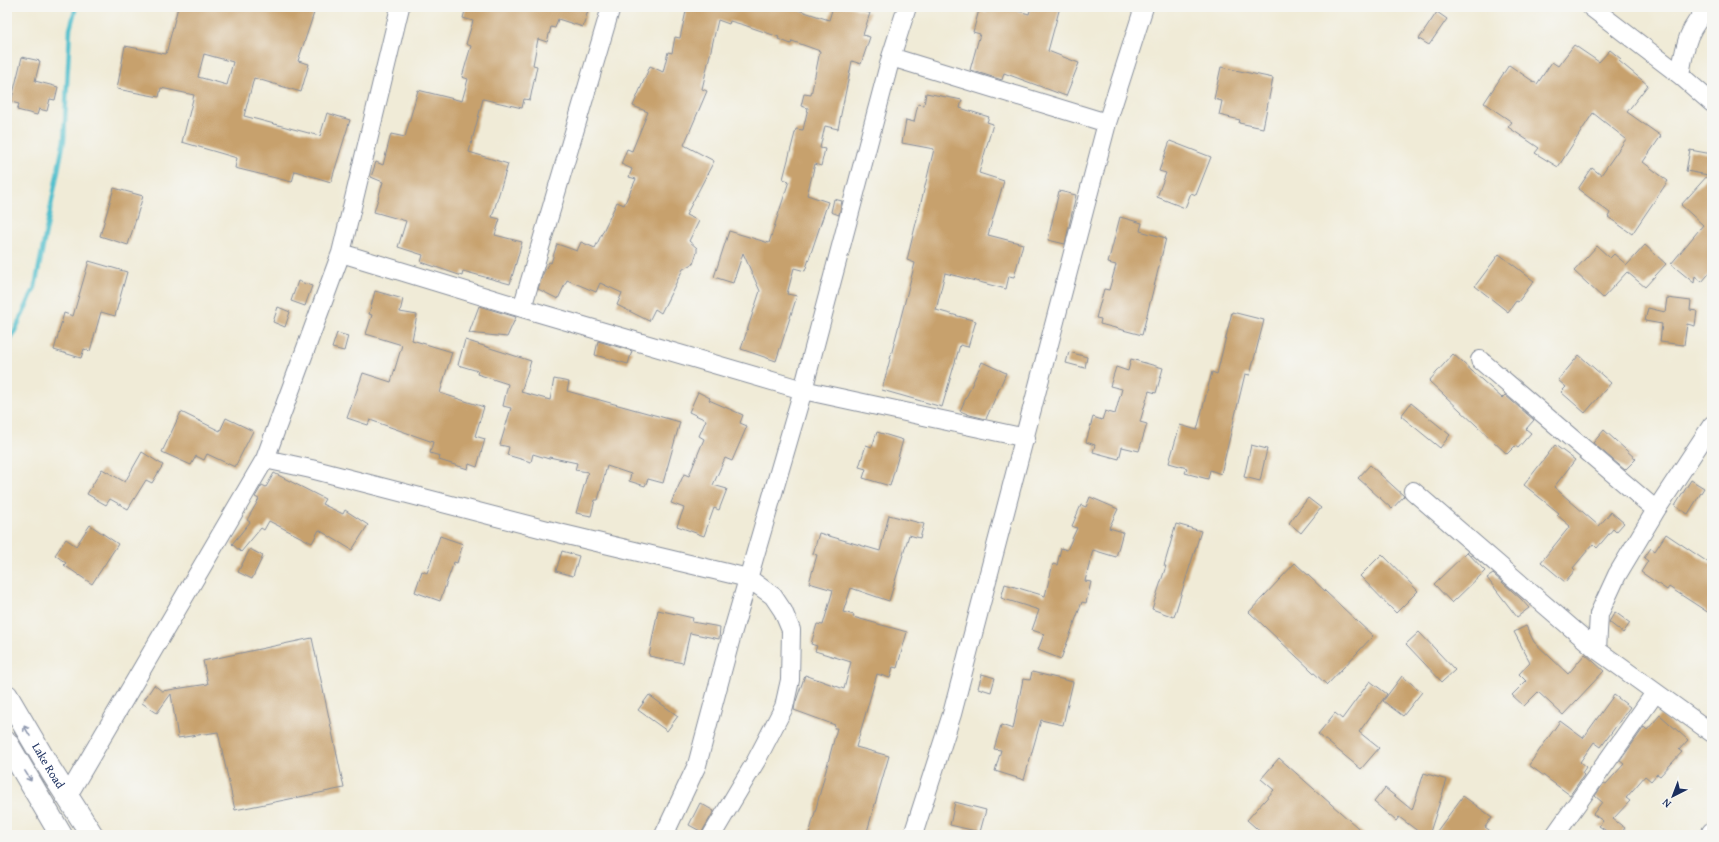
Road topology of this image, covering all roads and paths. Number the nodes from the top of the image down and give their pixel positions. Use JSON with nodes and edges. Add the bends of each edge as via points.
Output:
{"nodes":[{"id":1,"x":400,"y":7,"type":"edge"},
{"id":2,"x":611,"y":7,"type":"edge"},
{"id":3,"x":907,"y":7,"type":"edge"},
{"id":4,"x":1144,"y":7,"type":"edge"},
{"id":5,"x":1591,"y":7,"type":"edge"},
{"id":6,"x":1710,"y":7,"type":"edge"},
{"id":7,"x":891,"y":57,"type":"junction"},
{"id":8,"x":1680,"y":75,"type":"junction"},
{"id":9,"x":1712,"y":103,"type":"edge"},
{"id":10,"x":1107,"y":123,"type":"junction"},
{"id":11,"x":341,"y":253,"type":"junction"},
{"id":12,"x":522,"y":308,"type":"junction"},
{"id":13,"x":1480,"y":360,"type":"dead end"},
{"id":14,"x":803,"y":390,"type":"junction"},
{"id":15,"x":1712,"y":425,"type":"edge"},
{"id":16,"x":1026,"y":438,"type":"junction"},
{"id":17,"x":265,"y":459,"type":"junction"},
{"id":18,"x":1413,"y":491,"type":"dead end"},
{"id":19,"x":1656,"y":510,"type":"junction"},
{"id":20,"x":748,"y":578,"type":"junction"},
{"id":21,"x":1597,"y":650,"type":"junction"},
{"id":22,"x":1655,"y":693,"type":"junction"},
{"id":23,"x":7,"y":696,"type":"edge"},
{"id":24,"x":1712,"y":733,"type":"edge"},
{"id":25,"x":7,"y":743,"type":"edge"},
{"id":26,"x":67,"y":797,"type":"junction"},
{"id":27,"x":1712,"y":831,"type":"edge"},
{"id":28,"x":61,"y":835,"type":"edge"},
{"id":29,"x":92,"y":835,"type":"edge"},
{"id":30,"x":664,"y":835,"type":"edge"},
{"id":31,"x":712,"y":835,"type":"edge"},
{"id":32,"x":913,"y":835,"type":"edge"},
{"id":33,"x":1555,"y":835,"type":"edge"},
{"id":34,"x":1709,"y":835,"type":"edge"}],
"edges":[{"from":1,"to":11,"type":"street"},
{"from":2,"to":12,"type":"street"},
{"from":3,"to":7,"type":"street"},
{"from":4,"to":10,"type":"street"},
{"from":5,"to":8,"type":"street"},
{"from":6,"to":8,"type":"street","via":[[1698,18],[1689,33]]},
{"from":7,"to":10,"type":"street"},
{"from":7,"to":14,"type":"street"},
{"from":8,"to":9,"type":"street"},
{"from":10,"to":16,"type":"street"},
{"from":11,"to":12,"type":"street"},
{"from":11,"to":17,"type":"street"},
{"from":12,"to":14,"type":"street"},
{"from":13,"to":19,"type":"street"},
{"from":14,"to":16,"type":"street"},
{"from":14,"to":20,"type":"street"},
{"from":15,"to":19,"type":"street"},
{"from":16,"to":32,"type":"street","via":[[952,714]]},
{"from":17,"to":20,"type":"street"},
{"from":17,"to":26,"type":"street"},
{"from":18,"to":21,"type":"street"},
{"from":19,"to":21,"type":"street","via":[[1617,575],[1599,614]]},
{"from":20,"to":30,"type":"street","via":[[697,765]]},
{"from":20,"to":31,"type":"street","via":[[773,596],[791,630],[790,680],[784,707],[756,761]]},
{"from":21,"to":22,"type":"street"},
{"from":22,"to":24,"type":"street"},
{"from":22,"to":33,"type":"street"},
{"from":26,"to":23,"type":"main road","name":"Lake Road","one_way":true},
{"from":25,"to":28,"type":"main road","name":"Lake Road","one_way":true},
{"from":26,"to":29,"type":"main road","name":"Lake Road"},
{"from":27,"to":34,"type":"street"}]}
